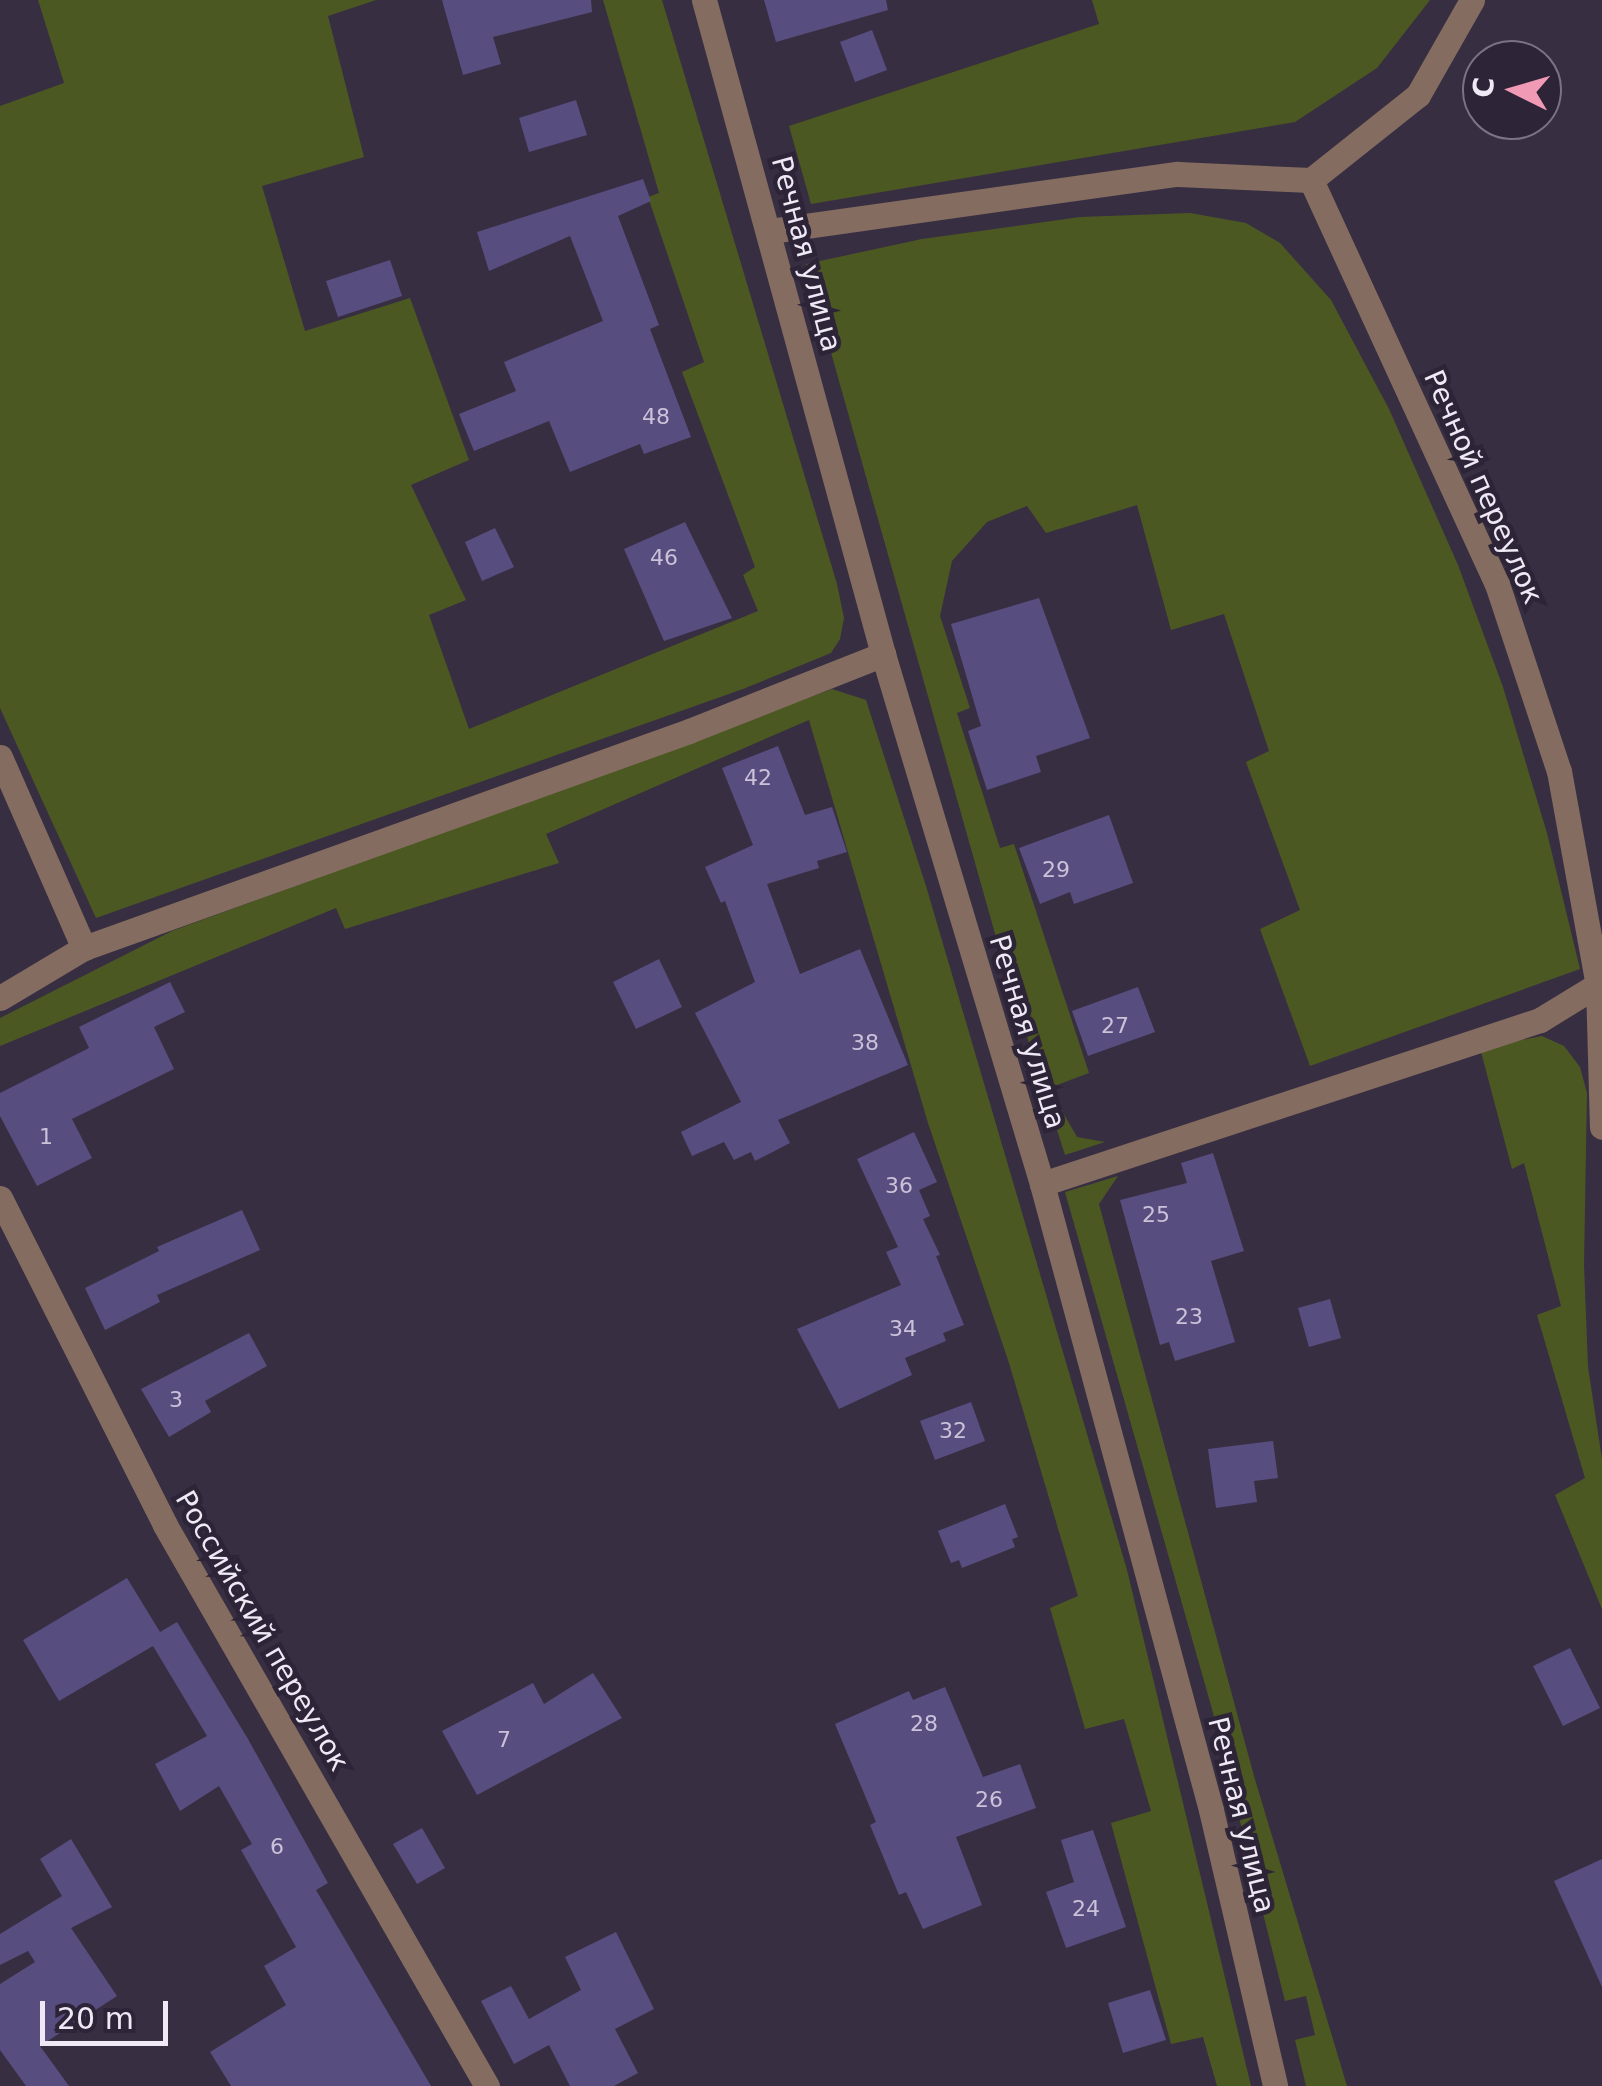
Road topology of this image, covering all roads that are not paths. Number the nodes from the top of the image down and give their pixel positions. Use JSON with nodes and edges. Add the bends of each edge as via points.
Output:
{"nodes":[{"id":1,"x":704,"y":0,"type":"edge"},
{"id":2,"x":1472,"y":0,"type":"edge"},
{"id":3,"x":1310,"y":180,"type":"junction"},
{"id":4,"x":770,"y":231,"type":"junction"},
{"id":5,"x":882,"y":654,"type":"junction"},
{"id":6,"x":0,"y":757,"type":"edge"},
{"id":7,"x":84,"y":948,"type":"junction"},
{"id":8,"x":1600,"y":983,"type":"edge"},
{"id":9,"x":0,"y":998,"type":"edge"},
{"id":10,"x":1602,"y":1127,"type":"edge"},
{"id":11,"x":1042,"y":1184,"type":"junction"},
{"id":12,"x":0,"y":1198,"type":"edge"},
{"id":13,"x":487,"y":2086,"type":"edge"},
{"id":14,"x":1275,"y":2086,"type":"edge"}],
"edges":[{"from":1,"to":4,"type":"street","name":"Речная улица"},
{"from":2,"to":3,"type":"street","via":[[1418,95]]},
{"from":3,"to":4,"type":"street","via":[[1178,174]]},
{"from":3,"to":8,"type":"street","name":"Речной переулок","via":[[1498,584],[1559,771]]},
{"from":4,"to":5,"type":"street","name":"Речная улица"},
{"from":5,"to":7,"type":"street","via":[[689,732]]},
{"from":5,"to":11,"type":"street","name":"Речная улица"},
{"from":6,"to":7,"type":"street"},
{"from":7,"to":9,"type":"street"},
{"from":8,"to":10,"type":"street","name":"Речной переулок"},
{"from":8,"to":11,"type":"street","via":[[1540,1020]]},
{"from":11,"to":14,"type":"street","name":"Речная улица","via":[[1212,1810]]},
{"from":12,"to":13,"type":"street","name":"Российский переулок","via":[[165,1526]]}]}
